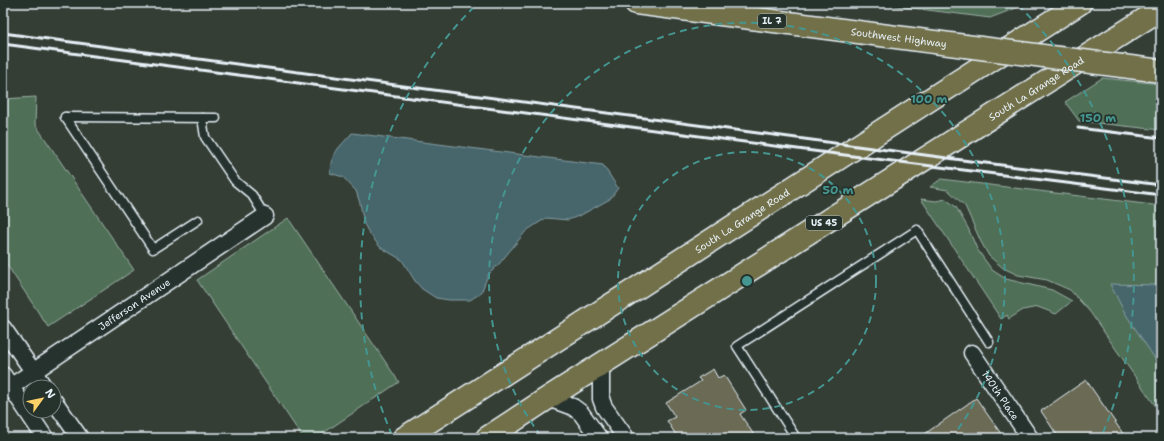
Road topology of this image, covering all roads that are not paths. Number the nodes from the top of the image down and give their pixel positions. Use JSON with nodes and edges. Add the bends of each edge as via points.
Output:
{"nodes":[{"id":1,"x":636,"y":3,"type":"edge"},
{"id":2,"x":1080,"y":3,"type":"edge"},
{"id":3,"x":1161,"y":9,"type":"edge"},
{"id":4,"x":1161,"y":71,"type":"edge"},
{"id":5,"x":202,"y":118,"type":"junction"},
{"id":6,"x":216,"y":118,"type":"dead end"},
{"id":7,"x":265,"y":216,"type":"joint"},
{"id":8,"x":198,"y":220,"type":"dead end"},
{"id":9,"x":3,"y":328,"type":"edge"},
{"id":10,"x":989,"y":342,"type":"dead end"},
{"id":11,"x":972,"y":353,"type":"dead end"},
{"id":12,"x":601,"y":364,"type":"junction"},
{"id":13,"x":34,"y":372,"type":"junction"},
{"id":14,"x":39,"y":379,"type":"edge"},
{"id":15,"x":6,"y":385,"type":"edge"},
{"id":16,"x":548,"y":398,"type":"junction"},
{"id":17,"x":62,"y":412,"type":"edge"},
{"id":18,"x":45,"y":438,"type":"edge"},
{"id":19,"x":80,"y":438,"type":"edge"},
{"id":20,"x":404,"y":438,"type":"edge"},
{"id":21,"x":487,"y":438,"type":"edge"},
{"id":22,"x":599,"y":438,"type":"edge"},
{"id":23,"x":626,"y":438,"type":"edge"},
{"id":24,"x":796,"y":438,"type":"edge"},
{"id":25,"x":1030,"y":438,"type":"edge"}],
"edges":[{"from":1,"to":4,"type":"main road","name":"Southwest Highway","number":"IL 7","bridge":true},
{"from":2,"to":20,"type":"main road","name":"South La Grange Road"},
{"from":3,"to":12,"type":"main road","name":"South La Grange Road","number":"US 45"},
{"from":5,"to":6,"type":"lane"},
{"from":5,"to":7,"type":"lane","via":[[205,137],[235,181],[252,195]]},
{"from":5,"to":8,"type":"lane","via":[[65,117],[153,249]]},
{"from":7,"to":13,"type":"street","name":"Jefferson Avenue"},
{"from":9,"to":13,"type":"street"},
{"from":10,"to":24,"type":"lane","via":[[917,230],[737,346]]},
{"from":11,"to":25,"type":"street","name":"140th Place"},
{"from":12,"to":16,"type":"main road","name":"South La Grange Road","number":"US 45"},
{"from":12,"to":23,"type":"street","via":[[601,399]]},
{"from":13,"to":14,"type":"street"},
{"from":13,"to":15,"type":"street","name":"Jefferson Avenue"},
{"from":15,"to":18,"type":"street"},
{"from":16,"to":21,"type":"main road","name":"South La Grange Road","number":"US 45"},
{"from":16,"to":22,"type":"street","via":[[573,407]]},
{"from":17,"to":19,"type":"street"}]}
